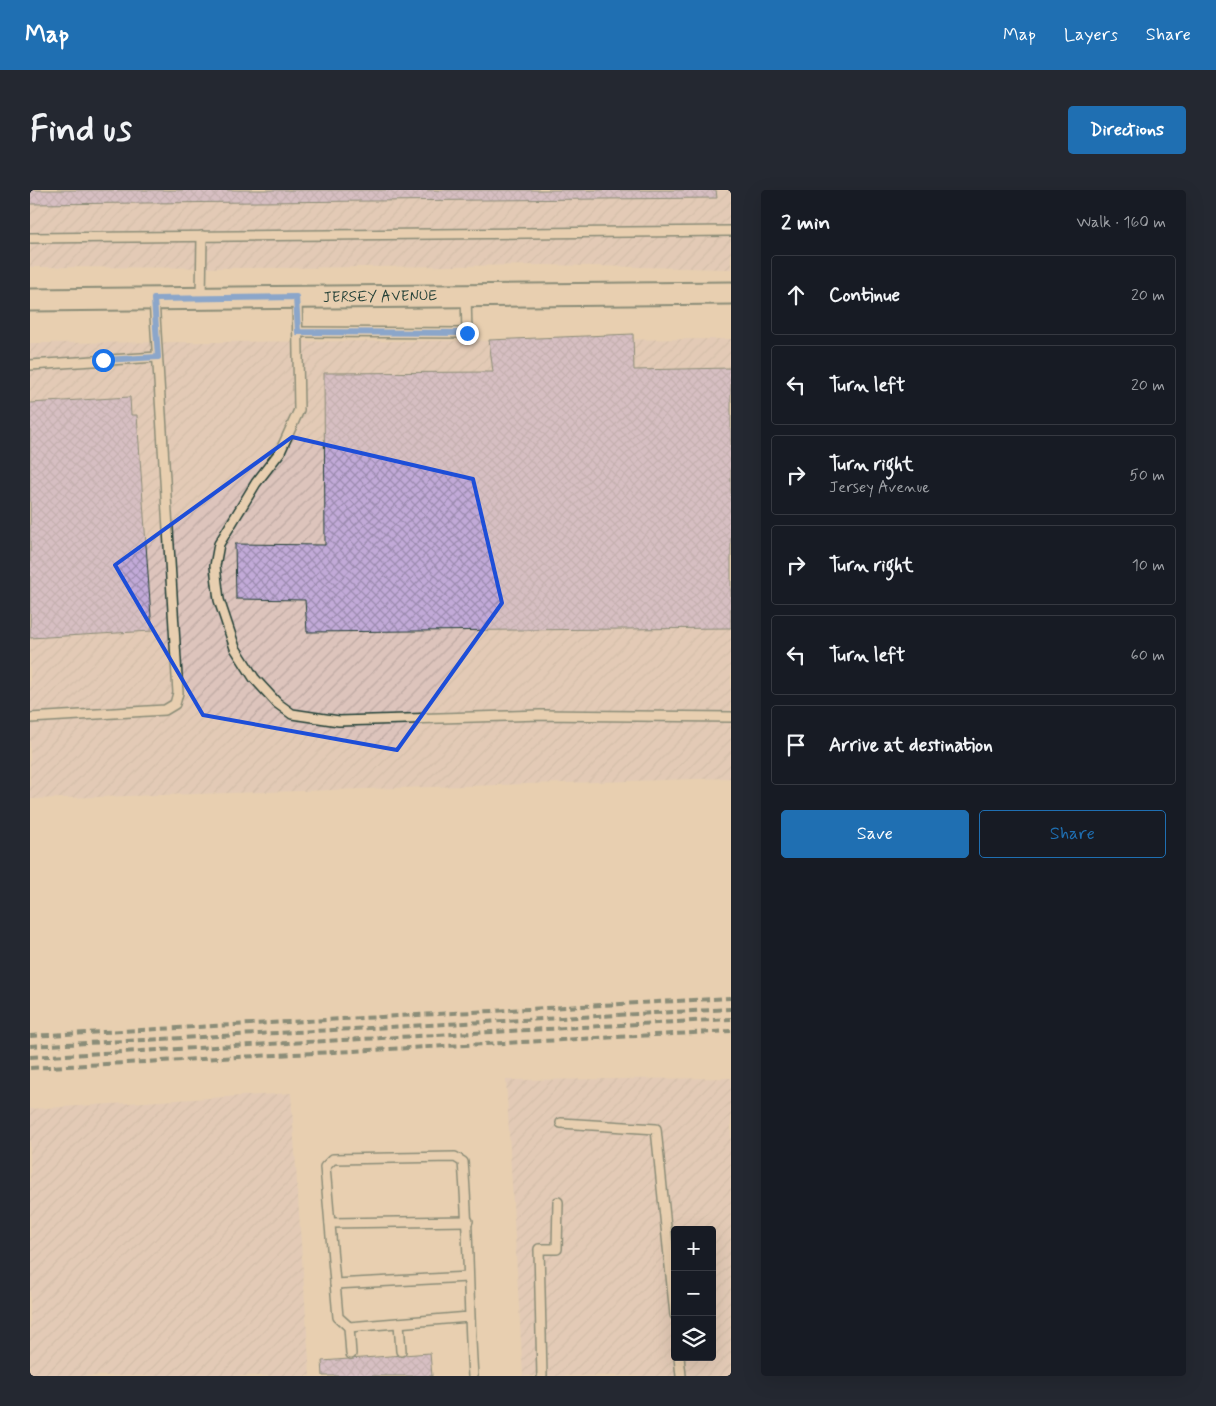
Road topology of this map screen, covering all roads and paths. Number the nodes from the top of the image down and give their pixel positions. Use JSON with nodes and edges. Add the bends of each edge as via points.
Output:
{"nodes":[{"id":1,"x":731,"y":231,"type":"edge"},
{"id":2,"x":202,"y":236,"type":"junction"},
{"id":3,"x":30,"y":238,"type":"edge"},
{"id":4,"x":731,"y":293,"type":"edge"},
{"id":5,"x":466,"y":295,"type":"junction"},
{"id":6,"x":296,"y":297,"type":"junction"},
{"id":7,"x":201,"y":298,"type":"junction"},
{"id":8,"x":154,"y":299,"type":"junction"},
{"id":9,"x":30,"y":300,"type":"edge"},
{"id":10,"x":298,"y":332,"type":"junction"},
{"id":11,"x":158,"y":357,"type":"junction"},
{"id":12,"x":30,"y":364,"type":"edge"},
{"id":13,"x":731,"y":717,"type":"edge"},
{"id":14,"x":30,"y":718,"type":"edge"},
{"id":15,"x":561,"y":1123,"type":"dead end"},
{"id":16,"x":558,"y":1202,"type":"dead end"},
{"id":17,"x":468,"y":1221,"type":"junction"},
{"id":18,"x":330,"y":1222,"type":"junction"},
{"id":19,"x":468,"y":1276,"type":"junction"},
{"id":20,"x":671,"y":1276,"type":"edge"},
{"id":21,"x":335,"y":1284,"type":"junction"},
{"id":22,"x":469,"y":1317,"type":"junction"},
{"id":23,"x":399,"y":1323,"type":"junction"},
{"id":24,"x":349,"y":1327,"type":"junction"},
{"id":25,"x":401,"y":1351,"type":"dead end"},
{"id":26,"x":351,"y":1354,"type":"dead end"},
{"id":27,"x":679,"y":1361,"type":"edge"},
{"id":28,"x":473,"y":1376,"type":"edge"},
{"id":29,"x":542,"y":1376,"type":"edge"},
{"id":30,"x":681,"y":1376,"type":"edge"}],
"edges":[{"from":1,"to":2,"type":"lane"},
{"from":2,"to":3,"type":"lane"},
{"from":2,"to":7,"type":"lane"},
{"from":4,"to":5,"type":"street","name":"JERSEY AVENUE"},
{"from":5,"to":6,"type":"street","name":"JERSEY AVENUE"},
{"from":5,"to":10,"type":"lane","via":[[467,333]]},
{"from":6,"to":7,"type":"street","name":"JERSEY AVENUE"},
{"from":6,"to":10,"type":"lane"},
{"from":7,"to":8,"type":"street","name":"JERSEY AVENUE"},
{"from":8,"to":9,"type":"street","name":"JERSEY AVENUE"},
{"from":8,"to":11,"type":"lane"},
{"from":10,"to":13,"type":"lane","via":[[299,410],[280,452],[256,483],[219,544],[215,566],[219,600],[235,648],[254,678],[277,703],[292,714],[339,721],[540,715]]},
{"from":11,"to":12,"type":"lane"},
{"from":11,"to":14,"type":"lane","via":[[178,693],[175,704],[165,710]]},
{"from":15,"to":20,"type":"lane","via":[[656,1129]]},
{"from":16,"to":29,"type":"lane","via":[[557,1249],[538,1249]]},
{"from":17,"to":18,"type":"lane"},
{"from":17,"to":18,"type":"lane","via":[[463,1162],[455,1157],[333,1159],[325,1167]]},
{"from":17,"to":19,"type":"lane"},
{"from":18,"to":21,"type":"lane"},
{"from":19,"to":21,"type":"lane"},
{"from":19,"to":22,"type":"lane"},
{"from":21,"to":24,"type":"lane","via":[[338,1317]]},
{"from":22,"to":23,"type":"lane"},
{"from":22,"to":28,"type":"lane"},
{"from":23,"to":24,"type":"lane"},
{"from":23,"to":25,"type":"lane"},
{"from":24,"to":26,"type":"lane"},
{"from":27,"to":30,"type":"lane"}]}
